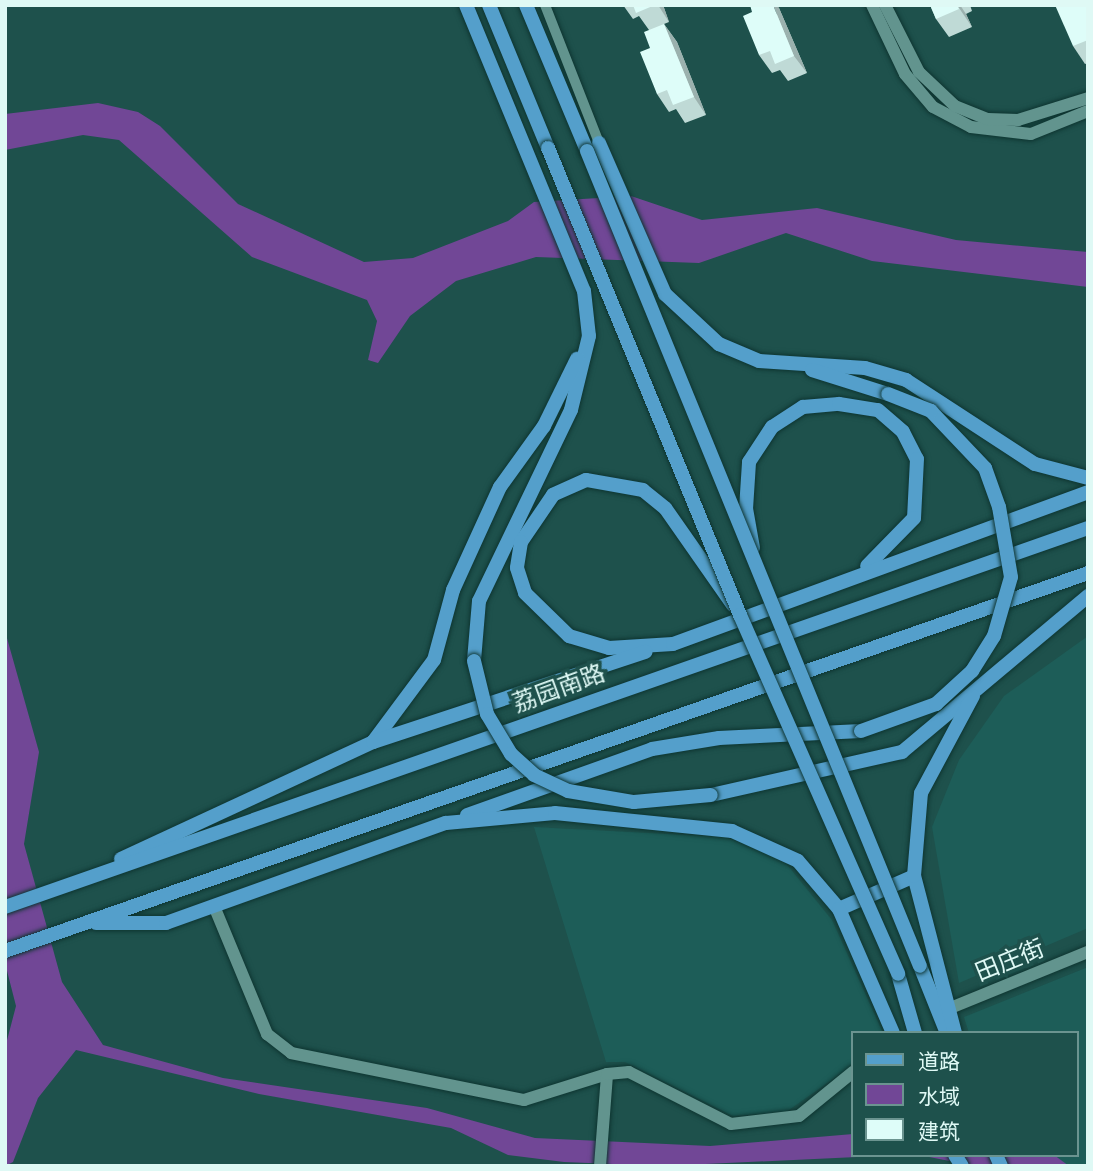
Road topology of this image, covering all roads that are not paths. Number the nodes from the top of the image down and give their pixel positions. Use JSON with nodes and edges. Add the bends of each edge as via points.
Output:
{"nodes":[{"id":1,"x":466,"y":5,"type":"edge"},
{"id":2,"x":489,"y":5,"type":"edge"},
{"id":3,"x":526,"y":5,"type":"edge"},
{"id":4,"x":545,"y":5,"type":"edge"},
{"id":5,"x":872,"y":5,"type":"edge"},
{"id":6,"x":885,"y":5,"type":"edge"},
{"id":7,"x":1088,"y":98,"type":"edge"},
{"id":8,"x":1088,"y":111,"type":"edge"},
{"id":9,"x":593,"y":147,"type":"junction"},
{"id":10,"x":589,"y":336,"type":"junction"},
{"id":11,"x":790,"y":363,"type":"junction"},
{"id":12,"x":1088,"y":478,"type":"edge"},
{"id":13,"x":1088,"y":492,"type":"edge"},
{"id":14,"x":1088,"y":528,"type":"edge"},
{"id":15,"x":756,"y":566,"type":"junction"},
{"id":16,"x":1088,"y":573,"type":"edge"},
{"id":17,"x":858,"y":574,"type":"junction"},
{"id":18,"x":1088,"y":596,"type":"edge"},
{"id":19,"x":740,"y":615,"type":"junction"},
{"id":20,"x":673,"y":644,"type":"junction"},
{"id":21,"x":977,"y":689,"type":"junction"},
{"id":22,"x":373,"y":742,"type":"junction"},
{"id":23,"x":446,"y":822,"type":"junction"},
{"id":24,"x":914,"y":876,"type":"junction"},
{"id":25,"x":75,"y":882,"type":"junction"},
{"id":26,"x":215,"y":906,"type":"junction"},
{"id":27,"x":5,"y":907,"type":"edge"},
{"id":28,"x":839,"y":909,"type":"junction"},
{"id":29,"x":85,"y":923,"type":"junction"},
{"id":30,"x":5,"y":951,"type":"edge"},
{"id":31,"x":1088,"y":952,"type":"edge"},
{"id":32,"x":948,"y":1009,"type":"junction"},
{"id":33,"x":892,"y":1031,"type":"edge"},
{"id":34,"x":914,"y":1031,"type":"edge"},
{"id":35,"x":946,"y":1031,"type":"edge"},
{"id":36,"x":954,"y":1031,"type":"edge"},
{"id":37,"x":852,"y":1073,"type":"edge"},
{"id":38,"x":607,"y":1074,"type":"junction"},
{"id":39,"x":600,"y":1166,"type":"edge"}],
"edges":[{"from":1,"to":10,"type":"main road","via":[[584,291]]},
{"from":2,"to":19,"type":"main road","bridge":true},
{"from":3,"to":9,"type":"main road"},
{"from":4,"to":9,"type":"street"},
{"from":5,"to":8,"type":"street","via":[[905,74],[933,107],[971,127],[1031,134]]},
{"from":6,"to":7,"type":"street","via":[[919,72],[955,106],[988,119],[1018,120]]},
{"from":9,"to":11,"type":"main road","via":[[665,294],[719,344],[760,360]]},
{"from":9,"to":15,"type":"main road","bridge":true},
{"from":10,"to":21,"type":"main road","bridge":true,"via":[[571,410],[479,601],[474,661],[487,715],[511,754],[534,775],[568,791],[634,802],[711,795],[902,752]]},
{"from":10,"to":22,"type":"main road","via":[[544,426],[500,487],[453,590],[434,660]]},
{"from":11,"to":12,"type":"main road","via":[[865,368],[906,380],[1035,464]]},
{"from":11,"to":23,"type":"main road","bridge":true,"via":[[930,411],[985,468],[999,507],[1011,577],[994,636],[972,671],[936,704],[861,731],[719,738],[652,749]]},
{"from":13,"to":17,"type":"main road"},
{"from":14,"to":25,"type":"main road","name":"荔园南路"},
{"from":15,"to":17,"type":"main road","bridge":true,"via":[[746,509],[750,462],[772,427],[803,407],[839,404],[878,410],[902,432],[917,459],[914,519]]},
{"from":15,"to":35,"type":"main road","bridge":true,"via":[[817,702]]},
{"from":16,"to":29,"type":"main road"},
{"from":17,"to":20,"type":"main road"},
{"from":18,"to":21,"type":"main road"},
{"from":19,"to":20,"type":"main road","bridge":true,"via":[[665,508],[643,490],[586,480],[553,495],[535,513],[517,568],[525,593],[569,636],[609,648]]},
{"from":19,"to":34,"type":"main road","bridge":true,"via":[[898,974]]},
{"from":20,"to":22,"type":"main road"},
{"from":21,"to":24,"type":"main road","via":[[921,793]]},
{"from":22,"to":25,"type":"main road"},
{"from":23,"to":26,"type":"main road"},
{"from":23,"to":28,"type":"main road","via":[[555,813],[732,831],[798,861]]},
{"from":24,"to":28,"type":"main road"},
{"from":24,"to":32,"type":"main road"},
{"from":25,"to":27,"type":"main road","name":"荔园南路"},
{"from":26,"to":29,"type":"main road","via":[[166,923]]},
{"from":26,"to":38,"type":"street","via":[[267,1034],[290,1053],[524,1100]]},
{"from":28,"to":33,"type":"main road"},
{"from":29,"to":30,"type":"main road"},
{"from":31,"to":32,"type":"street","name":"田庄街"},
{"from":32,"to":36,"type":"main road"},
{"from":37,"to":38,"type":"street","via":[[799,1116],[730,1124],[629,1072]]},
{"from":38,"to":39,"type":"street"}]}
